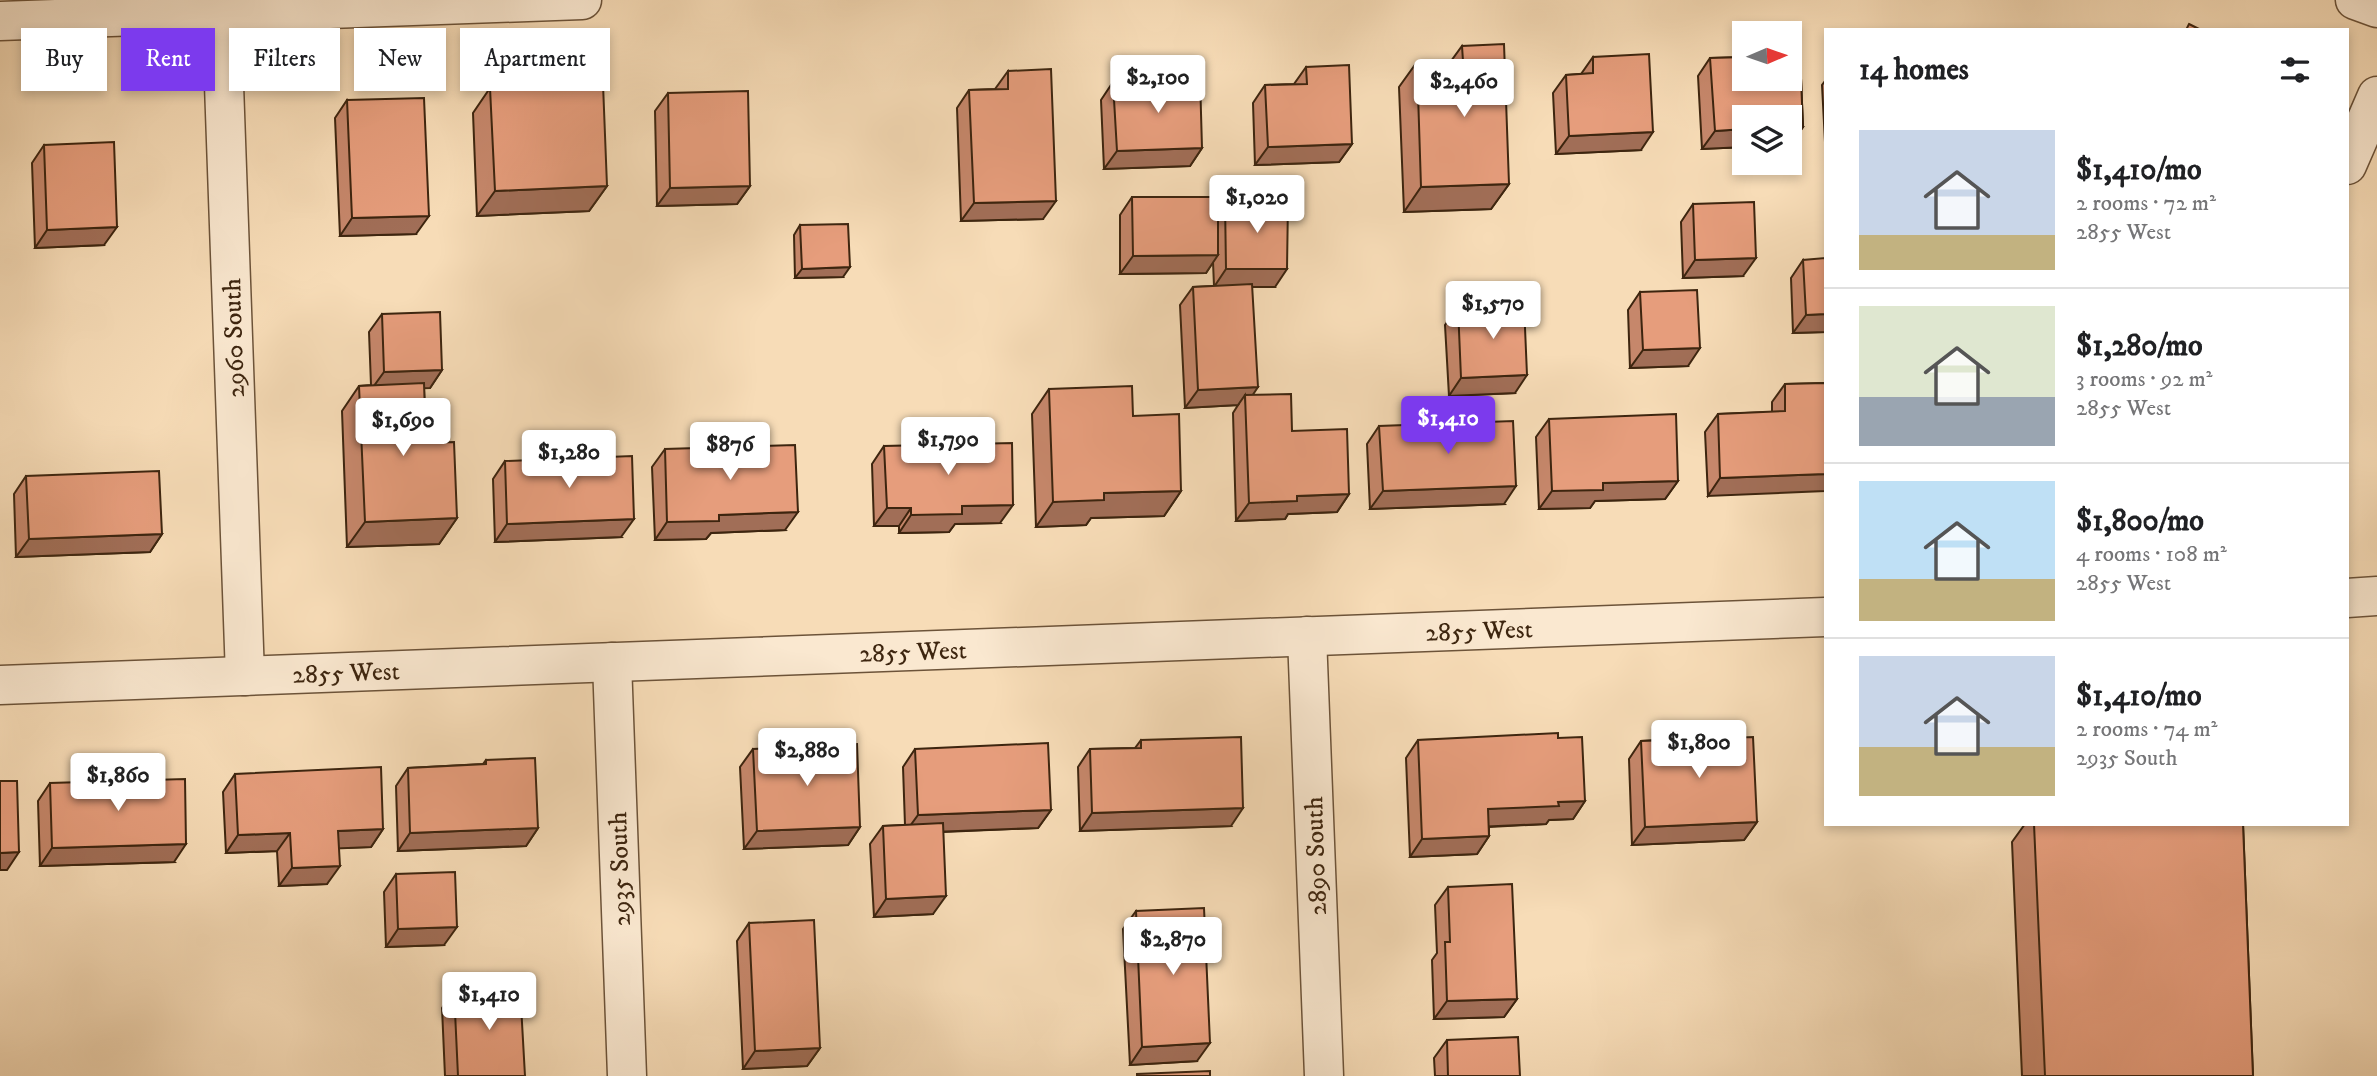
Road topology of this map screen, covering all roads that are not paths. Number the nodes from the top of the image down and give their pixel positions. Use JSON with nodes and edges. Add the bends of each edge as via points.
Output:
{"nodes":[{"id":1,"x":582,"y":0,"type":"edge"},
{"id":2,"x":2355,"y":0,"type":"edge"},
{"id":3,"x":221,"y":6,"type":"edge"},
{"id":4,"x":2377,"y":8,"type":"edge"},
{"id":5,"x":0,"y":21,"type":"edge"},
{"id":6,"x":2377,"y":96,"type":"edge"},
{"id":7,"x":2349,"y":159,"type":"edge"},
{"id":8,"x":2377,"y":597,"type":"edge"},
{"id":9,"x":2349,"y":598,"type":"edge"},
{"id":10,"x":1824,"y":617,"type":"edge"},
{"id":11,"x":1307,"y":636,"type":"junction"},
{"id":12,"x":612,"y":662,"type":"junction"},
{"id":13,"x":245,"y":676,"type":"junction"},
{"id":14,"x":0,"y":685,"type":"edge"},
{"id":15,"x":627,"y":1076,"type":"edge"},
{"id":16,"x":1324,"y":1076,"type":"edge"}],
"edges":[{"from":1,"to":3,"type":"street"},
{"from":2,"to":4,"type":"street"},
{"from":3,"to":5,"type":"street"},
{"from":3,"to":13,"type":"street","name":"2960 South"},
{"from":6,"to":7,"type":"street"},
{"from":8,"to":9,"type":"street"},
{"from":10,"to":11,"type":"street","name":"2855 West"},
{"from":11,"to":12,"type":"street","name":"2855 West"},
{"from":11,"to":16,"type":"street","name":"2890 South"},
{"from":12,"to":13,"type":"street","name":"2855 West"},
{"from":12,"to":15,"type":"street","name":"2935 South"},
{"from":13,"to":14,"type":"street","name":"2855 West"}]}
